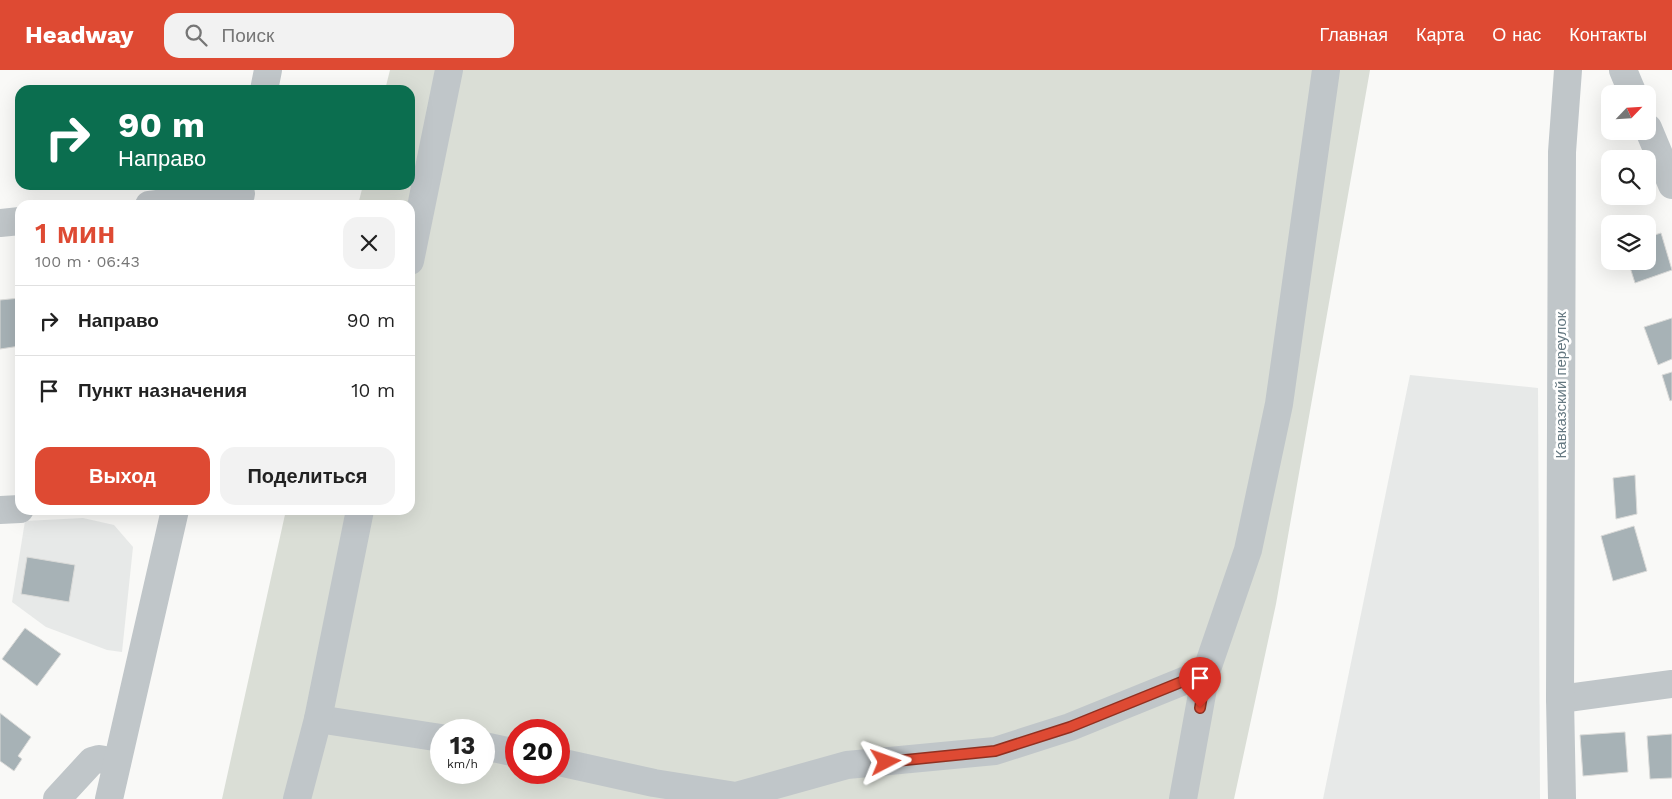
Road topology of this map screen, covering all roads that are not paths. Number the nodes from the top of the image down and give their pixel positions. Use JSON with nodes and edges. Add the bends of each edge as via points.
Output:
{"nodes":[{"id":1,"x":268,"y":70,"type":"edge"},
{"id":2,"x":449,"y":70,"type":"edge"},
{"id":3,"x":1326,"y":70,"type":"edge"},
{"id":4,"x":1568,"y":70,"type":"edge"},
{"id":5,"x":1623,"y":70,"type":"edge"},
{"id":6,"x":265,"y":85,"type":"edge"},
{"id":7,"x":1629,"y":85,"type":"edge"},
{"id":8,"x":1653,"y":140,"type":"edge"},
{"id":9,"x":1672,"y":185,"type":"edge"},
{"id":10,"x":241,"y":195,"type":"edge"},
{"id":11,"x":195,"y":200,"type":"edge"},
{"id":12,"x":15,"y":222,"type":"edge"},
{"id":13,"x":0,"y":223,"type":"edge"},
{"id":14,"x":415,"y":237,"type":"edge"},
{"id":15,"x":15,"y":509,"type":"edge"},
{"id":16,"x":0,"y":510,"type":"edge"},
{"id":17,"x":174,"y":515,"type":"edge"},
{"id":18,"x":359,"y":515,"type":"edge"},
{"id":19,"x":1206,"y":672,"type":"junction"},
{"id":20,"x":1672,"y":684,"type":"edge"},
{"id":21,"x":1560,"y":699,"type":"junction"},
{"id":22,"x":318,"y":719,"type":"junction"},
{"id":23,"x":430,"y":736,"type":"edge"},
{"id":24,"x":117,"y":762,"type":"junction"},
{"id":25,"x":570,"y":764,"type":"edge"},
{"id":26,"x":57,"y":799,"type":"edge"},
{"id":27,"x":109,"y":799,"type":"edge"},
{"id":28,"x":297,"y":799,"type":"edge"},
{"id":29,"x":1183,"y":799,"type":"edge"},
{"id":30,"x":1562,"y":799,"type":"edge"}],
"edges":[{"from":1,"to":6,"type":"street"},
{"from":2,"to":14,"type":"street"},
{"from":3,"to":19,"type":"street","via":[[1279,404],[1248,550]]},
{"from":4,"to":21,"type":"street","name":"Кавказский переулок","via":[[1562,152]]},
{"from":5,"to":7,"type":"street"},
{"from":8,"to":9,"type":"street"},
{"from":10,"to":11,"type":"street"},
{"from":12,"to":13,"type":"street"},
{"from":15,"to":16,"type":"street"},
{"from":17,"to":24,"type":"street"},
{"from":18,"to":22,"type":"street"},
{"from":19,"to":25,"type":"street","via":[[1070,727],[995,751],[847,765],[736,796]]},
{"from":19,"to":29,"type":"street"},
{"from":20,"to":21,"type":"street"},
{"from":21,"to":30,"type":"street","name":"Кавказский переулок"},
{"from":22,"to":23,"type":"street"},
{"from":22,"to":28,"type":"street"},
{"from":24,"to":26,"type":"street","via":[[92,761]]},
{"from":24,"to":27,"type":"street"}]}
